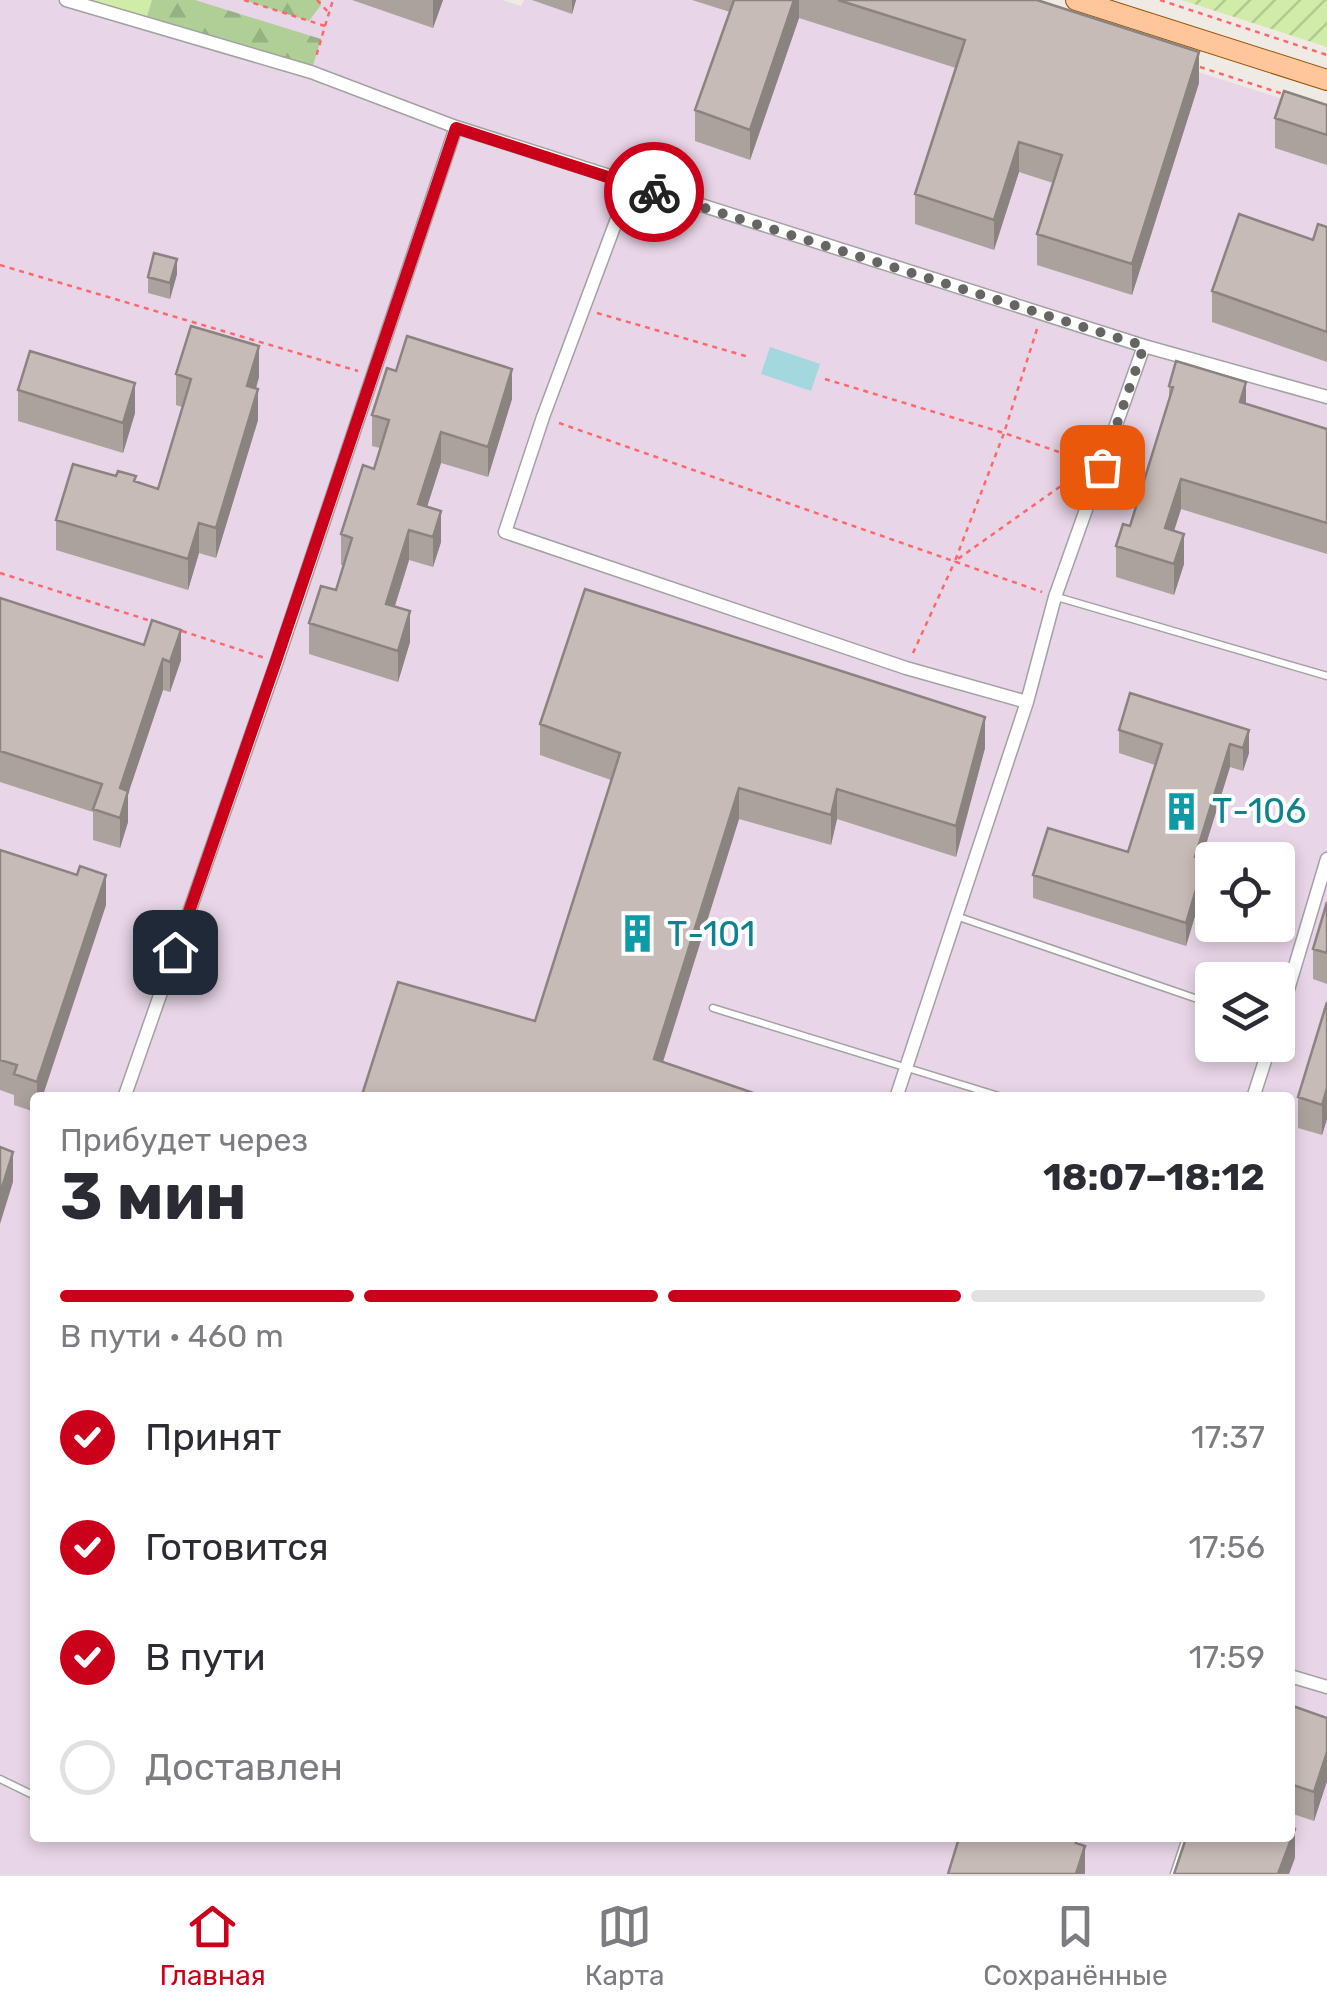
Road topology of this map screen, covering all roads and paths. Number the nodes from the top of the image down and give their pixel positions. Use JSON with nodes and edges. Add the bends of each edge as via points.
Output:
{"nodes":[{"id":1,"x":66,"y":0,"type":"edge"},
{"id":2,"x":244,"y":0,"type":"edge"},
{"id":3,"x":317,"y":0,"type":"edge"},
{"id":4,"x":333,"y":0,"type":"edge"},
{"id":5,"x":1076,"y":0,"type":"edge"},
{"id":6,"x":1160,"y":0,"type":"edge"},
{"id":7,"x":329,"y":13,"type":"junction"},
{"id":8,"x":325,"y":26,"type":"junction"},
{"id":9,"x":1327,"y":55,"type":"edge"},
{"id":10,"x":1200,"y":67,"type":"edge"},
{"id":11,"x":311,"y":72,"type":"junction"},
{"id":12,"x":1327,"y":80,"type":"edge"},
{"id":13,"x":1290,"y":96,"type":"edge"},
{"id":14,"x":456,"y":128,"type":"junction"},
{"id":15,"x":630,"y":184,"type":"junction"},
{"id":16,"x":0,"y":265,"type":"edge"},
{"id":17,"x":584,"y":309,"type":"junction"},
{"id":18,"x":1042,"y":313,"type":"junction"},
{"id":19,"x":1144,"y":346,"type":"junction"},
{"id":20,"x":749,"y":356,"type":"dead end"},
{"id":21,"x":372,"y":375,"type":"junction"},
{"id":22,"x":825,"y":379,"type":"dead end"},
{"id":23,"x":1327,"y":397,"type":"edge"},
{"id":24,"x":544,"y":417,"type":"junction"},
{"id":25,"x":1004,"y":433,"type":"junction"},
{"id":26,"x":954,"y":560,"type":"junction"},
{"id":27,"x":0,"y":572,"type":"edge"},
{"id":28,"x":1056,"y":596,"type":"junction"},
{"id":29,"x":166,"y":626,"type":"edge"},
{"id":30,"x":184,"y":632,"type":"edge"},
{"id":31,"x":276,"y":661,"type":"junction"},
{"id":32,"x":906,"y":668,"type":"junction"},
{"id":33,"x":1327,"y":676,"type":"edge"},
{"id":34,"x":1026,"y":702,"type":"junction"},
{"id":35,"x":1327,"y":860,"type":"edge"},
{"id":36,"x":955,"y":915,"type":"junction"},
{"id":37,"x":1295,"y":966,"type":"edge"},
{"id":38,"x":1195,"y":998,"type":"edge"},
{"id":39,"x":713,"y":1008,"type":"dead end"},
{"id":40,"x":1265,"y":1062,"type":"edge"},
{"id":41,"x":906,"y":1066,"type":"junction"},
{"id":42,"x":126,"y":1092,"type":"edge"},
{"id":43,"x":898,"y":1092,"type":"edge"},
{"id":44,"x":986,"y":1092,"type":"edge"},
{"id":45,"x":1255,"y":1092,"type":"edge"},
{"id":46,"x":1295,"y":1678,"type":"edge"},
{"id":47,"x":1327,"y":1688,"type":"edge"},
{"id":48,"x":0,"y":1779,"type":"edge"},
{"id":49,"x":30,"y":1794,"type":"edge"},
{"id":50,"x":1185,"y":1842,"type":"edge"},
{"id":51,"x":1174,"y":1874,"type":"edge"}],
"edges":[{"from":1,"to":11,"type":"street"},
{"from":2,"to":8,"type":"path"},
{"from":3,"to":7,"type":"path"},
{"from":4,"to":7,"type":"path"},
{"from":5,"to":12,"type":"main road"},
{"from":6,"to":9,"type":"path"},
{"from":7,"to":8,"type":"path"},
{"from":8,"to":11,"type":"path"},
{"from":10,"to":13,"type":"path"},
{"from":11,"to":14,"type":"street"},
{"from":14,"to":15,"type":"street"},
{"from":14,"to":21,"type":"street"},
{"from":15,"to":17,"type":"street"},
{"from":15,"to":18,"type":"street"},
{"from":16,"to":21,"type":"path"},
{"from":17,"to":20,"type":"path"},
{"from":17,"to":24,"type":"street"},
{"from":18,"to":19,"type":"street"},
{"from":18,"to":25,"type":"path"},
{"from":19,"to":23,"type":"street"},
{"from":19,"to":28,"type":"street"},
{"from":21,"to":31,"type":"street"},
{"from":22,"to":25,"type":"path"},
{"from":24,"to":26,"type":"path"},
{"from":24,"to":32,"type":"street","via":[[505,532]]},
{"from":25,"to":26,"type":"path"},
{"from":25,"to":26,"type":"path","via":[[1093,464]]},
{"from":26,"to":28,"type":"path"},
{"from":26,"to":32,"type":"path"},
{"from":27,"to":29,"type":"path"},
{"from":28,"to":33,"type":"lane"},
{"from":28,"to":34,"type":"street"},
{"from":30,"to":31,"type":"path"},
{"from":31,"to":42,"type":"street"},
{"from":32,"to":34,"type":"street"},
{"from":34,"to":36,"type":"street"},
{"from":35,"to":37,"type":"street"},
{"from":36,"to":38,"type":"lane"},
{"from":36,"to":41,"type":"street"},
{"from":39,"to":41,"type":"lane"},
{"from":40,"to":45,"type":"street"},
{"from":41,"to":43,"type":"street"},
{"from":41,"to":44,"type":"lane"},
{"from":46,"to":47,"type":"street"},
{"from":48,"to":49,"type":"lane"},
{"from":50,"to":51,"type":"lane"}]}
